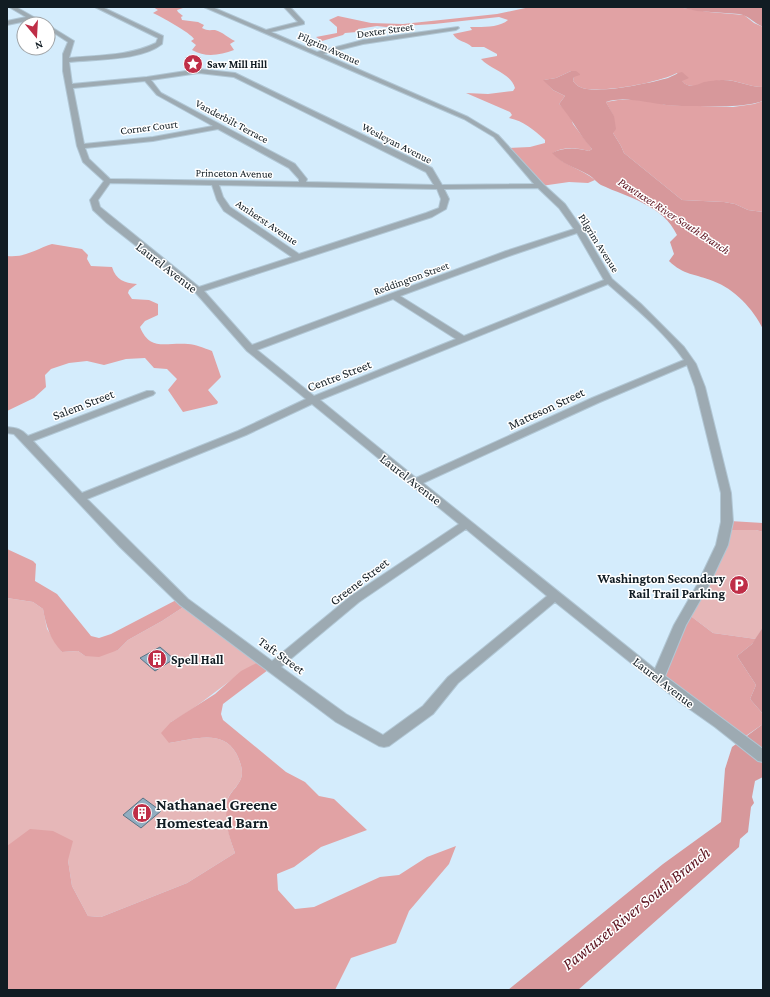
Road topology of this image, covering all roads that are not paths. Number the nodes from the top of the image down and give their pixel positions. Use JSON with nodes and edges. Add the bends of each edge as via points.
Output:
{"nodes":[{"id":1,"x":12,"y":7,"type":"edge"},
{"id":2,"x":98,"y":7,"type":"edge"},
{"id":3,"x":207,"y":7,"type":"edge"},
{"id":4,"x":287,"y":7,"type":"edge"},
{"id":5,"x":28,"y":16,"type":"edge"},
{"id":6,"x":456,"y":28,"type":"dead end"},
{"id":7,"x":56,"y":32,"type":"edge"},
{"id":8,"x":265,"y":32,"type":"junction"},
{"id":9,"x":317,"y":54,"type":"junction"},
{"id":10,"x":66,"y":60,"type":"junction"},
{"id":11,"x":147,"y":79,"type":"junction"},
{"id":12,"x":70,"y":86,"type":"junction"},
{"id":13,"x":218,"y":127,"type":"junction"},
{"id":14,"x":81,"y":146,"type":"junction"},
{"id":15,"x":108,"y":181,"type":"junction"},
{"id":16,"x":215,"y":184,"type":"junction"},
{"id":17,"x":302,"y":184,"type":"junction"},
{"id":18,"x":540,"y":186,"type":"junction"},
{"id":19,"x":439,"y":187,"type":"junction"},
{"id":20,"x":579,"y":230,"type":"junction"},
{"id":21,"x":297,"y":256,"type":"junction"},
{"id":22,"x":609,"y":281,"type":"junction"},
{"id":23,"x":198,"y":290,"type":"junction"},
{"id":24,"x":394,"y":296,"type":"junction"},
{"id":25,"x":463,"y":339,"type":"junction"},
{"id":26,"x":250,"y":349,"type":"junction"},
{"id":27,"x":689,"y":361,"type":"junction"},
{"id":28,"x":150,"y":393,"type":"dead end"},
{"id":29,"x":314,"y":399,"type":"junction"},
{"id":30,"x":7,"y":430,"type":"edge"},
{"id":31,"x":26,"y":440,"type":"junction"},
{"id":32,"x":417,"y":482,"type":"junction"},
{"id":33,"x":80,"y":498,"type":"junction"},
{"id":34,"x":466,"y":524,"type":"junction"},
{"id":35,"x":554,"y":596,"type":"junction"},
{"id":36,"x":273,"y":667,"type":"junction"},
{"id":37,"x":658,"y":677,"type":"junction"},
{"id":38,"x":763,"y":757,"type":"edge"}],
"edges":[{"from":1,"to":5,"type":"street"},
{"from":2,"to":10,"type":"street","via":[[161,37],[159,44],[148,50],[133,53]]},
{"from":3,"to":8,"type":"street","name":"Pilgrim Avenue"},
{"from":4,"to":8,"type":"street","via":[[302,23]]},
{"from":6,"to":9,"type":"street","name":"Dexter Street","via":[[363,42]]},
{"from":7,"to":10,"type":"street","via":[[71,41]]},
{"from":8,"to":9,"type":"street","name":"Pilgrim Avenue"},
{"from":9,"to":18,"type":"street","name":"Pilgrim Avenue","via":[[485,128],[505,145]]},
{"from":10,"to":12,"type":"street"},
{"from":11,"to":12,"type":"street","name":"Wesleyan Avenue"},
{"from":11,"to":13,"type":"street","name":"Vanderbilt Terrace","via":[[159,94]]},
{"from":11,"to":19,"type":"street","name":"Wesleyan Avenue","via":[[199,71],[235,75],[429,170]]},
{"from":12,"to":14,"type":"street"},
{"from":13,"to":14,"type":"street","name":"Corner Court","via":[[168,137]]},
{"from":13,"to":17,"type":"street","name":"Vanderbilt Terrace","via":[[292,166],[303,179]]},
{"from":14,"to":15,"type":"street","via":[[86,160]]},
{"from":15,"to":16,"type":"street","name":"Princeton Avenue"},
{"from":15,"to":23,"type":"street","name":"Laurel Avenue","via":[[94,200],[96,208],[131,239]]},
{"from":16,"to":17,"type":"street","name":"Princeton Avenue"},
{"from":16,"to":21,"type":"street","name":"Amherst Avenue","via":[[217,195],[226,208]]},
{"from":17,"to":19,"type":"street","name":"Princeton Avenue"},
{"from":18,"to":19,"type":"street","name":"Princeton Avenue"},
{"from":18,"to":20,"type":"street","name":"Pilgrim Avenue","via":[[562,206]]},
{"from":19,"to":21,"type":"street","name":"Wesleyan Avenue","via":[[445,199],[442,209]]},
{"from":20,"to":22,"type":"street","name":"Pilgrim Avenue"},
{"from":20,"to":24,"type":"street","name":"Reddington Street"},
{"from":21,"to":23,"type":"street","name":"Wesleyan Avenue"},
{"from":22,"to":25,"type":"street","name":"Centre Street"},
{"from":22,"to":27,"type":"street","name":"Pilgrim Avenue","via":[[681,348]]},
{"from":23,"to":26,"type":"street","name":"Laurel Avenue"},
{"from":24,"to":25,"type":"street"},
{"from":24,"to":26,"type":"street","name":"Reddington Street"},
{"from":25,"to":29,"type":"street","name":"Centre Street"},
{"from":26,"to":29,"type":"street","name":"Laurel Avenue"},
{"from":27,"to":32,"type":"street","name":"Matteson Street","via":[[596,400]]},
{"from":27,"to":37,"type":"street","name":"Pilgrim Avenue","via":[[700,387],[726,493],[727,522],[722,545],[680,625]]},
{"from":28,"to":31,"type":"street","name":"Salem Street"},
{"from":29,"to":32,"type":"street","name":"Laurel Avenue","via":[[357,437]]},
{"from":29,"to":33,"type":"street","name":"Centre Street","via":[[242,432]]},
{"from":30,"to":31,"type":"street","name":"Taft Street","via":[[17,431]]},
{"from":31,"to":33,"type":"street","name":"Taft Street"},
{"from":32,"to":34,"type":"street","name":"Laurel Avenue"},
{"from":33,"to":36,"type":"street","name":"Taft Street","via":[[184,602]]},
{"from":34,"to":35,"type":"street","name":"Laurel Avenue"},
{"from":34,"to":36,"type":"street","name":"Greene Street","via":[[355,599]]},
{"from":35,"to":36,"type":"street","name":"Taft Street","via":[[453,680],[428,710],[384,742],[341,718]]},
{"from":35,"to":37,"type":"street","name":"Laurel Avenue"},
{"from":37,"to":38,"type":"street","name":"Laurel Avenue"}]}
